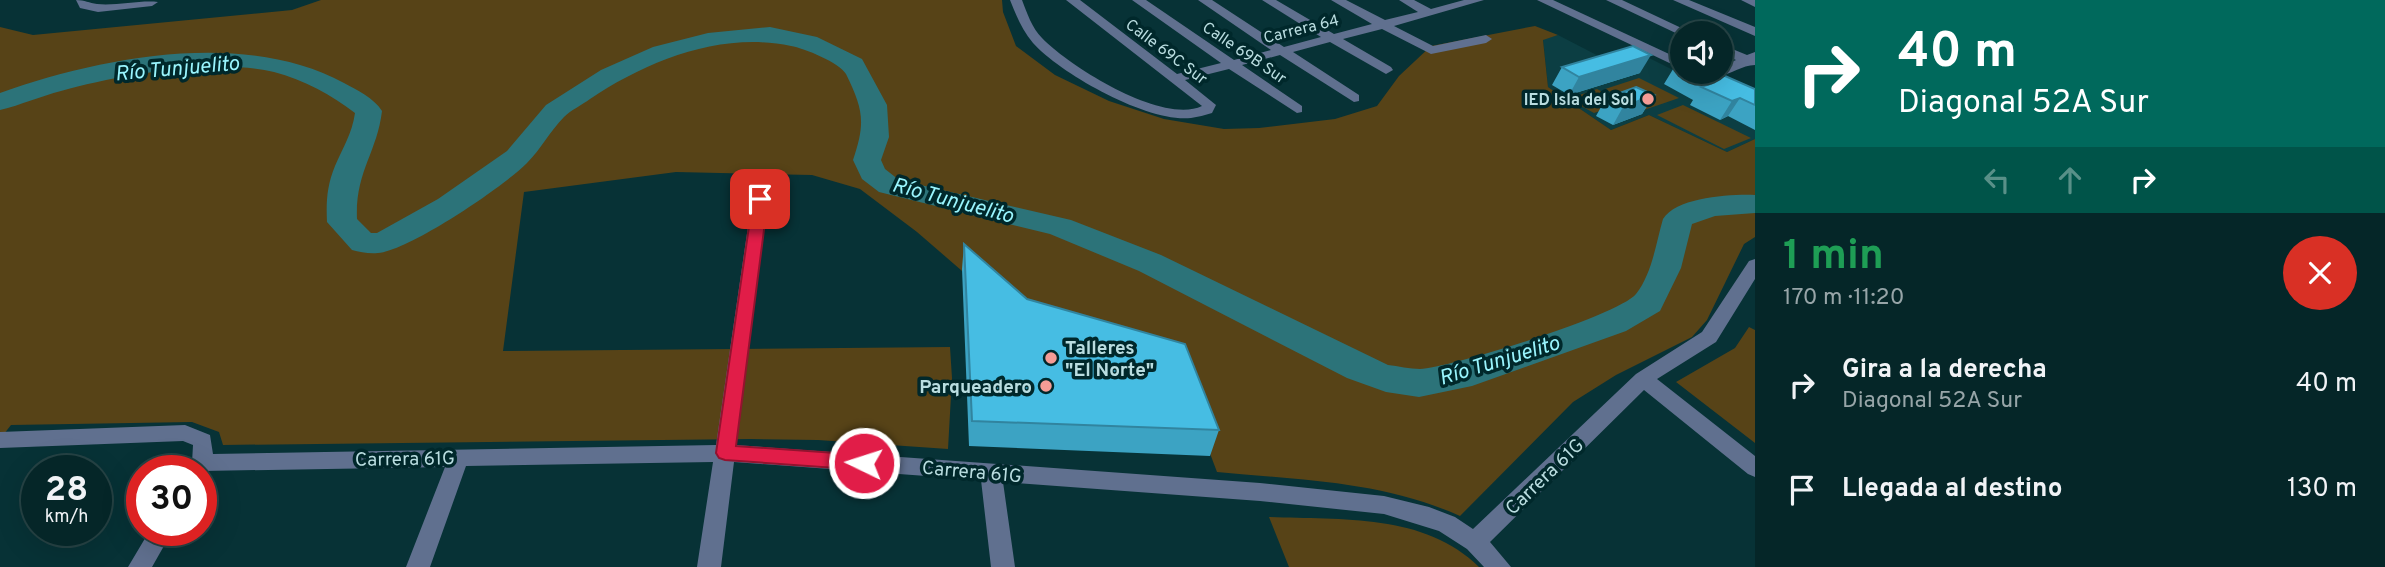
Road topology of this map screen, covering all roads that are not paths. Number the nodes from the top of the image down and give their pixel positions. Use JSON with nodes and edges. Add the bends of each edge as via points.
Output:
{"nodes":[{"id":1,"x":82,"y":0,"type":"edge"},
{"id":2,"x":1016,"y":0,"type":"edge"},
{"id":3,"x":1072,"y":0,"type":"edge"},
{"id":4,"x":1138,"y":0,"type":"edge"},
{"id":5,"x":1204,"y":0,"type":"edge"},
{"id":6,"x":1268,"y":0,"type":"edge"},
{"id":7,"x":1337,"y":0,"type":"edge"},
{"id":8,"x":1405,"y":0,"type":"edge"},
{"id":9,"x":1475,"y":0,"type":"edge"},
{"id":10,"x":1543,"y":0,"type":"edge"},
{"id":11,"x":1612,"y":0,"type":"edge"},
{"id":12,"x":1679,"y":0,"type":"edge"},
{"id":13,"x":1747,"y":0,"type":"edge"},
{"id":14,"x":152,"y":2,"type":"dead end"},
{"id":15,"x":1755,"y":3,"type":"edge"},
{"id":16,"x":1430,"y":13,"type":"junction"},
{"id":17,"x":1383,"y":26,"type":"junction"},
{"id":18,"x":1670,"y":26,"type":"edge"},
{"id":19,"x":1755,"y":32,"type":"edge"},
{"id":20,"x":1332,"y":38,"type":"junction"},
{"id":21,"x":1486,"y":39,"type":"dead end"},
{"id":22,"x":1281,"y":51,"type":"junction"},
{"id":23,"x":1733,"y":53,"type":"edge"},
{"id":24,"x":1670,"y":59,"type":"edge"},
{"id":25,"x":1752,"y":60,"type":"edge"},
{"id":26,"x":1230,"y":64,"type":"junction"},
{"id":27,"x":1733,"y":69,"type":"edge"},
{"id":28,"x":1386,"y":70,"type":"dead end"},
{"id":29,"x":1174,"y":79,"type":"junction"},
{"id":30,"x":1354,"y":97,"type":"dead end"},
{"id":31,"x":1297,"y":109,"type":"dead end"},
{"id":32,"x":760,"y":199,"type":"dead end"},
{"id":33,"x":1755,"y":265,"type":"edge"},
{"id":34,"x":1643,"y":379,"type":"junction"},
{"id":35,"x":0,"y":440,"type":"edge"},
{"id":36,"x":725,"y":453,"type":"junction"},
{"id":37,"x":201,"y":455,"type":"edge"},
{"id":38,"x":459,"y":457,"type":"junction"},
{"id":39,"x":217,"y":466,"type":"edge"},
{"id":40,"x":1755,"y":468,"type":"edge"},
{"id":41,"x":991,"y":473,"type":"junction"},
{"id":42,"x":1475,"y":542,"type":"junction"},
{"id":43,"x":152,"y":546,"type":"edge"},
{"id":44,"x":140,"y":567,"type":"edge"},
{"id":45,"x":418,"y":567,"type":"edge"},
{"id":46,"x":709,"y":567,"type":"edge"},
{"id":47,"x":1003,"y":567,"type":"edge"},
{"id":48,"x":1499,"y":567,"type":"edge"}],
"edges":[{"from":1,"to":14,"type":"street","via":[[84,5],[98,8]]},
{"from":2,"to":29,"type":"street","name":"Calle 69C Sur","via":[[1026,26],[1054,57],[1118,94],[1172,114],[1207,110],[1209,105]]},
{"from":3,"to":29,"type":"street","name":"Calle 69C Sur"},
{"from":4,"to":26,"type":"street","name":"Calle 69B Sur"},
{"from":5,"to":22,"type":"street"},
{"from":6,"to":20,"type":"street"},
{"from":7,"to":17,"type":"street"},
{"from":8,"to":16,"type":"street"},
{"from":9,"to":16,"type":"street","name":"Carrera 64"},
{"from":10,"to":24,"type":"street"},
{"from":11,"to":18,"type":"street"},
{"from":12,"to":19,"type":"street"},
{"from":13,"to":15,"type":"street"},
{"from":16,"to":17,"type":"street","name":"Carrera 64"},
{"from":17,"to":20,"type":"street","name":"Carrera 64"},
{"from":17,"to":21,"type":"street","via":[[1435,50]]},
{"from":20,"to":22,"type":"street","name":"Carrera 64"},
{"from":20,"to":28,"type":"street"},
{"from":22,"to":26,"type":"street","name":"Carrera 64"},
{"from":22,"to":30,"type":"street"},
{"from":23,"to":25,"type":"street"},
{"from":25,"to":27,"type":"street"},
{"from":26,"to":29,"type":"street","name":"Carrera 64"},
{"from":26,"to":31,"type":"street","name":"Calle 69B Sur"},
{"from":32,"to":36,"type":"street"},
{"from":33,"to":34,"type":"street","name":"Carrera 61G","via":[[1709,337]]},
{"from":34,"to":40,"type":"street"},
{"from":34,"to":42,"type":"street","name":"Carrera 61G"},
{"from":35,"to":37,"type":"street","name":"Carrera 61G","via":[[184,433],[202,441]]},
{"from":36,"to":38,"type":"street","name":"Carrera 61G"},
{"from":36,"to":41,"type":"street","name":"Carrera 61G"},
{"from":36,"to":46,"type":"street"},
{"from":38,"to":39,"type":"street","name":"Carrera 61G"},
{"from":38,"to":45,"type":"street"},
{"from":41,"to":42,"type":"street","name":"Carrera 61G","via":[[1384,505],[1447,524]]},
{"from":41,"to":47,"type":"street"},
{"from":42,"to":48,"type":"street"},
{"from":43,"to":44,"type":"street"}]}
